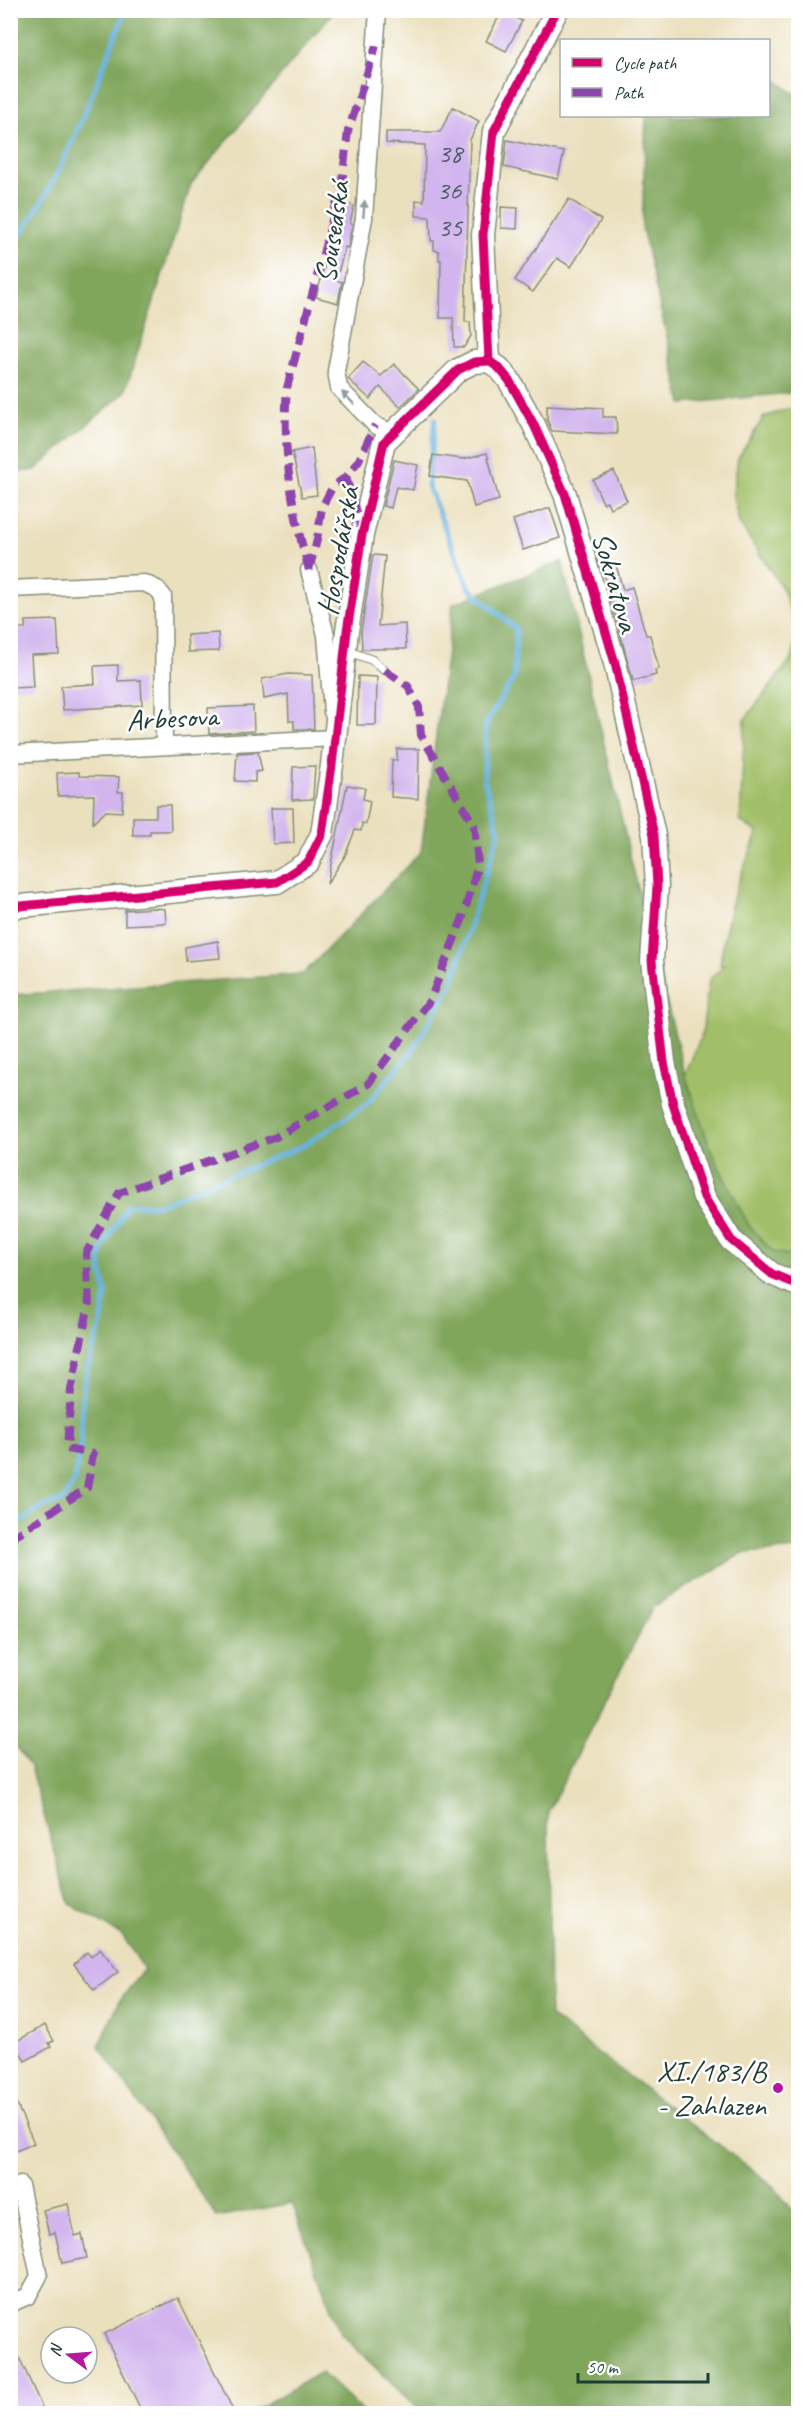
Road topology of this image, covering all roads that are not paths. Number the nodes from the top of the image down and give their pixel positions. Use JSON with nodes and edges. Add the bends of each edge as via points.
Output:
{"nodes":[{"id":1,"x":378,"y":10,"type":"edge"},
{"id":2,"x":557,"y":10,"type":"edge"},
{"id":3,"x":489,"y":361,"type":"junction"},
{"id":4,"x":394,"y":434,"type":"junction"},
{"id":5,"x":309,"y":570,"type":"dead end"},
{"id":6,"x":10,"y":589,"type":"edge"},
{"id":7,"x":345,"y":650,"type":"junction"},
{"id":8,"x":384,"y":670,"type":"dead end"},
{"id":9,"x":336,"y":734,"type":"junction"},
{"id":10,"x":164,"y":745,"type":"junction"},
{"id":11,"x":10,"y":754,"type":"edge"},
{"id":12,"x":10,"y":906,"type":"edge"},
{"id":13,"x":798,"y":1284,"type":"edge"},
{"id":14,"x":21,"y":2186,"type":"dead end"},
{"id":15,"x":10,"y":2304,"type":"edge"}],
"edges":[{"from":4,"to":1,"type":"street","name":"Sousedská","one_way":true,"via":[[375,425],[339,388],[336,371],[364,218]]},
{"from":2,"to":3,"type":"street","via":[[494,130],[483,235]]},
{"from":3,"to":4,"type":"street","name":"Hospodářská","via":[[474,362],[458,370]]},
{"from":3,"to":13,"type":"street","name":"Sokratova","via":[[508,380],[534,425],[565,494],[615,663],[654,835],[657,885],[652,961],[664,1062],[673,1104],[704,1197],[731,1240],[772,1274]]},
{"from":4,"to":7,"type":"street","name":"Hospodářská","via":[[384,442],[362,535]]},
{"from":5,"to":9,"type":"street","via":[[326,635]]},
{"from":6,"to":10,"type":"street","via":[[144,583],[157,589],[163,596]]},
{"from":7,"to":8,"type":"lane","via":[[372,660]]},
{"from":7,"to":9,"type":"street","name":"Hospodářská"},
{"from":9,"to":10,"type":"street","name":"Arbesova"},
{"from":9,"to":12,"type":"street","name":"Hospodářská","via":[[322,834],[308,862],[277,882]]},
{"from":10,"to":11,"type":"street","name":"Arbesova"},
{"from":14,"to":15,"type":"street","via":[[39,2276],[28,2296]]}]}
